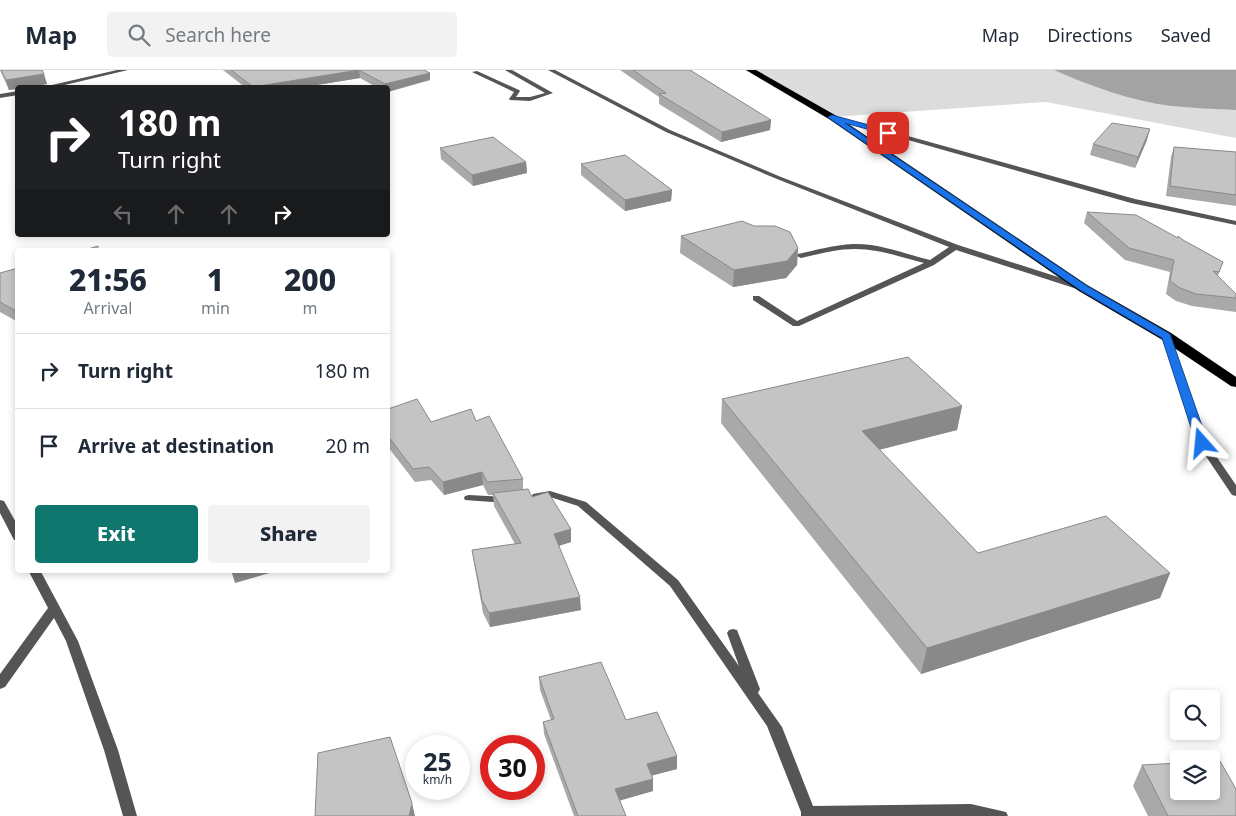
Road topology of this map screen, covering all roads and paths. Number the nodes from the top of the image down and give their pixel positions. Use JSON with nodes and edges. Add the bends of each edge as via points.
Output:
{"nodes":[{"id":1,"x":125,"y":70,"type":"edge"},
{"id":2,"x":508,"y":70,"type":"edge"},
{"id":3,"x":551,"y":70,"type":"edge"},
{"id":4,"x":750,"y":70,"type":"edge"},
{"id":5,"x":475,"y":72,"type":"dead end"},
{"id":6,"x":56,"y":85,"type":"edge"},
{"id":7,"x":15,"y":94,"type":"edge"},
{"id":8,"x":0,"y":96,"type":"edge"},
{"id":9,"x":832,"y":117,"type":"junction"},
{"id":10,"x":1236,"y":223,"type":"edge"},
{"id":11,"x":955,"y":247,"type":"junction"},
{"id":12,"x":801,"y":256,"type":"dead end"},
{"id":13,"x":931,"y":263,"type":"junction"},
{"id":14,"x":1084,"y":288,"type":"junction"},
{"id":15,"x":756,"y":298,"type":"dead end"},
{"id":16,"x":1166,"y":336,"type":"junction"},
{"id":17,"x":1236,"y":383,"type":"edge"},
{"id":18,"x":1236,"y":493,"type":"edge"},
{"id":19,"x":469,"y":498,"type":"dead end"},
{"id":20,"x":0,"y":503,"type":"edge"},
{"id":21,"x":15,"y":531,"type":"edge"},
{"id":22,"x":36,"y":573,"type":"edge"},
{"id":23,"x":54,"y":609,"type":"junction"},
{"id":24,"x":733,"y":634,"type":"dead end"},
{"id":25,"x":0,"y":684,"type":"edge"},
{"id":26,"x":775,"y":727,"type":"junction"},
{"id":27,"x":808,"y":814,"type":"edge"},
{"id":28,"x":130,"y":816,"type":"edge"},
{"id":29,"x":1001,"y":816,"type":"edge"}],
"edges":[{"from":1,"to":6,"type":"street"},
{"from":2,"to":5,"type":"street","via":[[550,93],[530,99],[512,99],[518,91]]},
{"from":3,"to":11,"type":"street","via":[[668,131]]},
{"from":4,"to":9,"type":"highway"},
{"from":7,"to":8,"type":"street"},
{"from":9,"to":10,"type":"street","via":[[1134,201]]},
{"from":9,"to":14,"type":"highway"},
{"from":11,"to":13,"type":"street"},
{"from":11,"to":14,"type":"street"},
{"from":12,"to":13,"type":"street","via":[[843,246],[881,249]]},
{"from":13,"to":15,"type":"street","via":[[796,324]]},
{"from":14,"to":16,"type":"highway"},
{"from":16,"to":17,"type":"highway"},
{"from":16,"to":18,"type":"street","via":[[1202,443]]},
{"from":19,"to":26,"type":"street","via":[[496,501],[550,494],[582,504],[674,583]]},
{"from":20,"to":21,"type":"street"},
{"from":22,"to":23,"type":"street"},
{"from":23,"to":25,"type":"street"},
{"from":23,"to":28,"type":"street","via":[[75,650],[111,750]]},
{"from":24,"to":26,"type":"street","via":[[751,685]]},
{"from":26,"to":27,"type":"street"},
{"from":27,"to":29,"type":"street","via":[[971,810]]}]}
